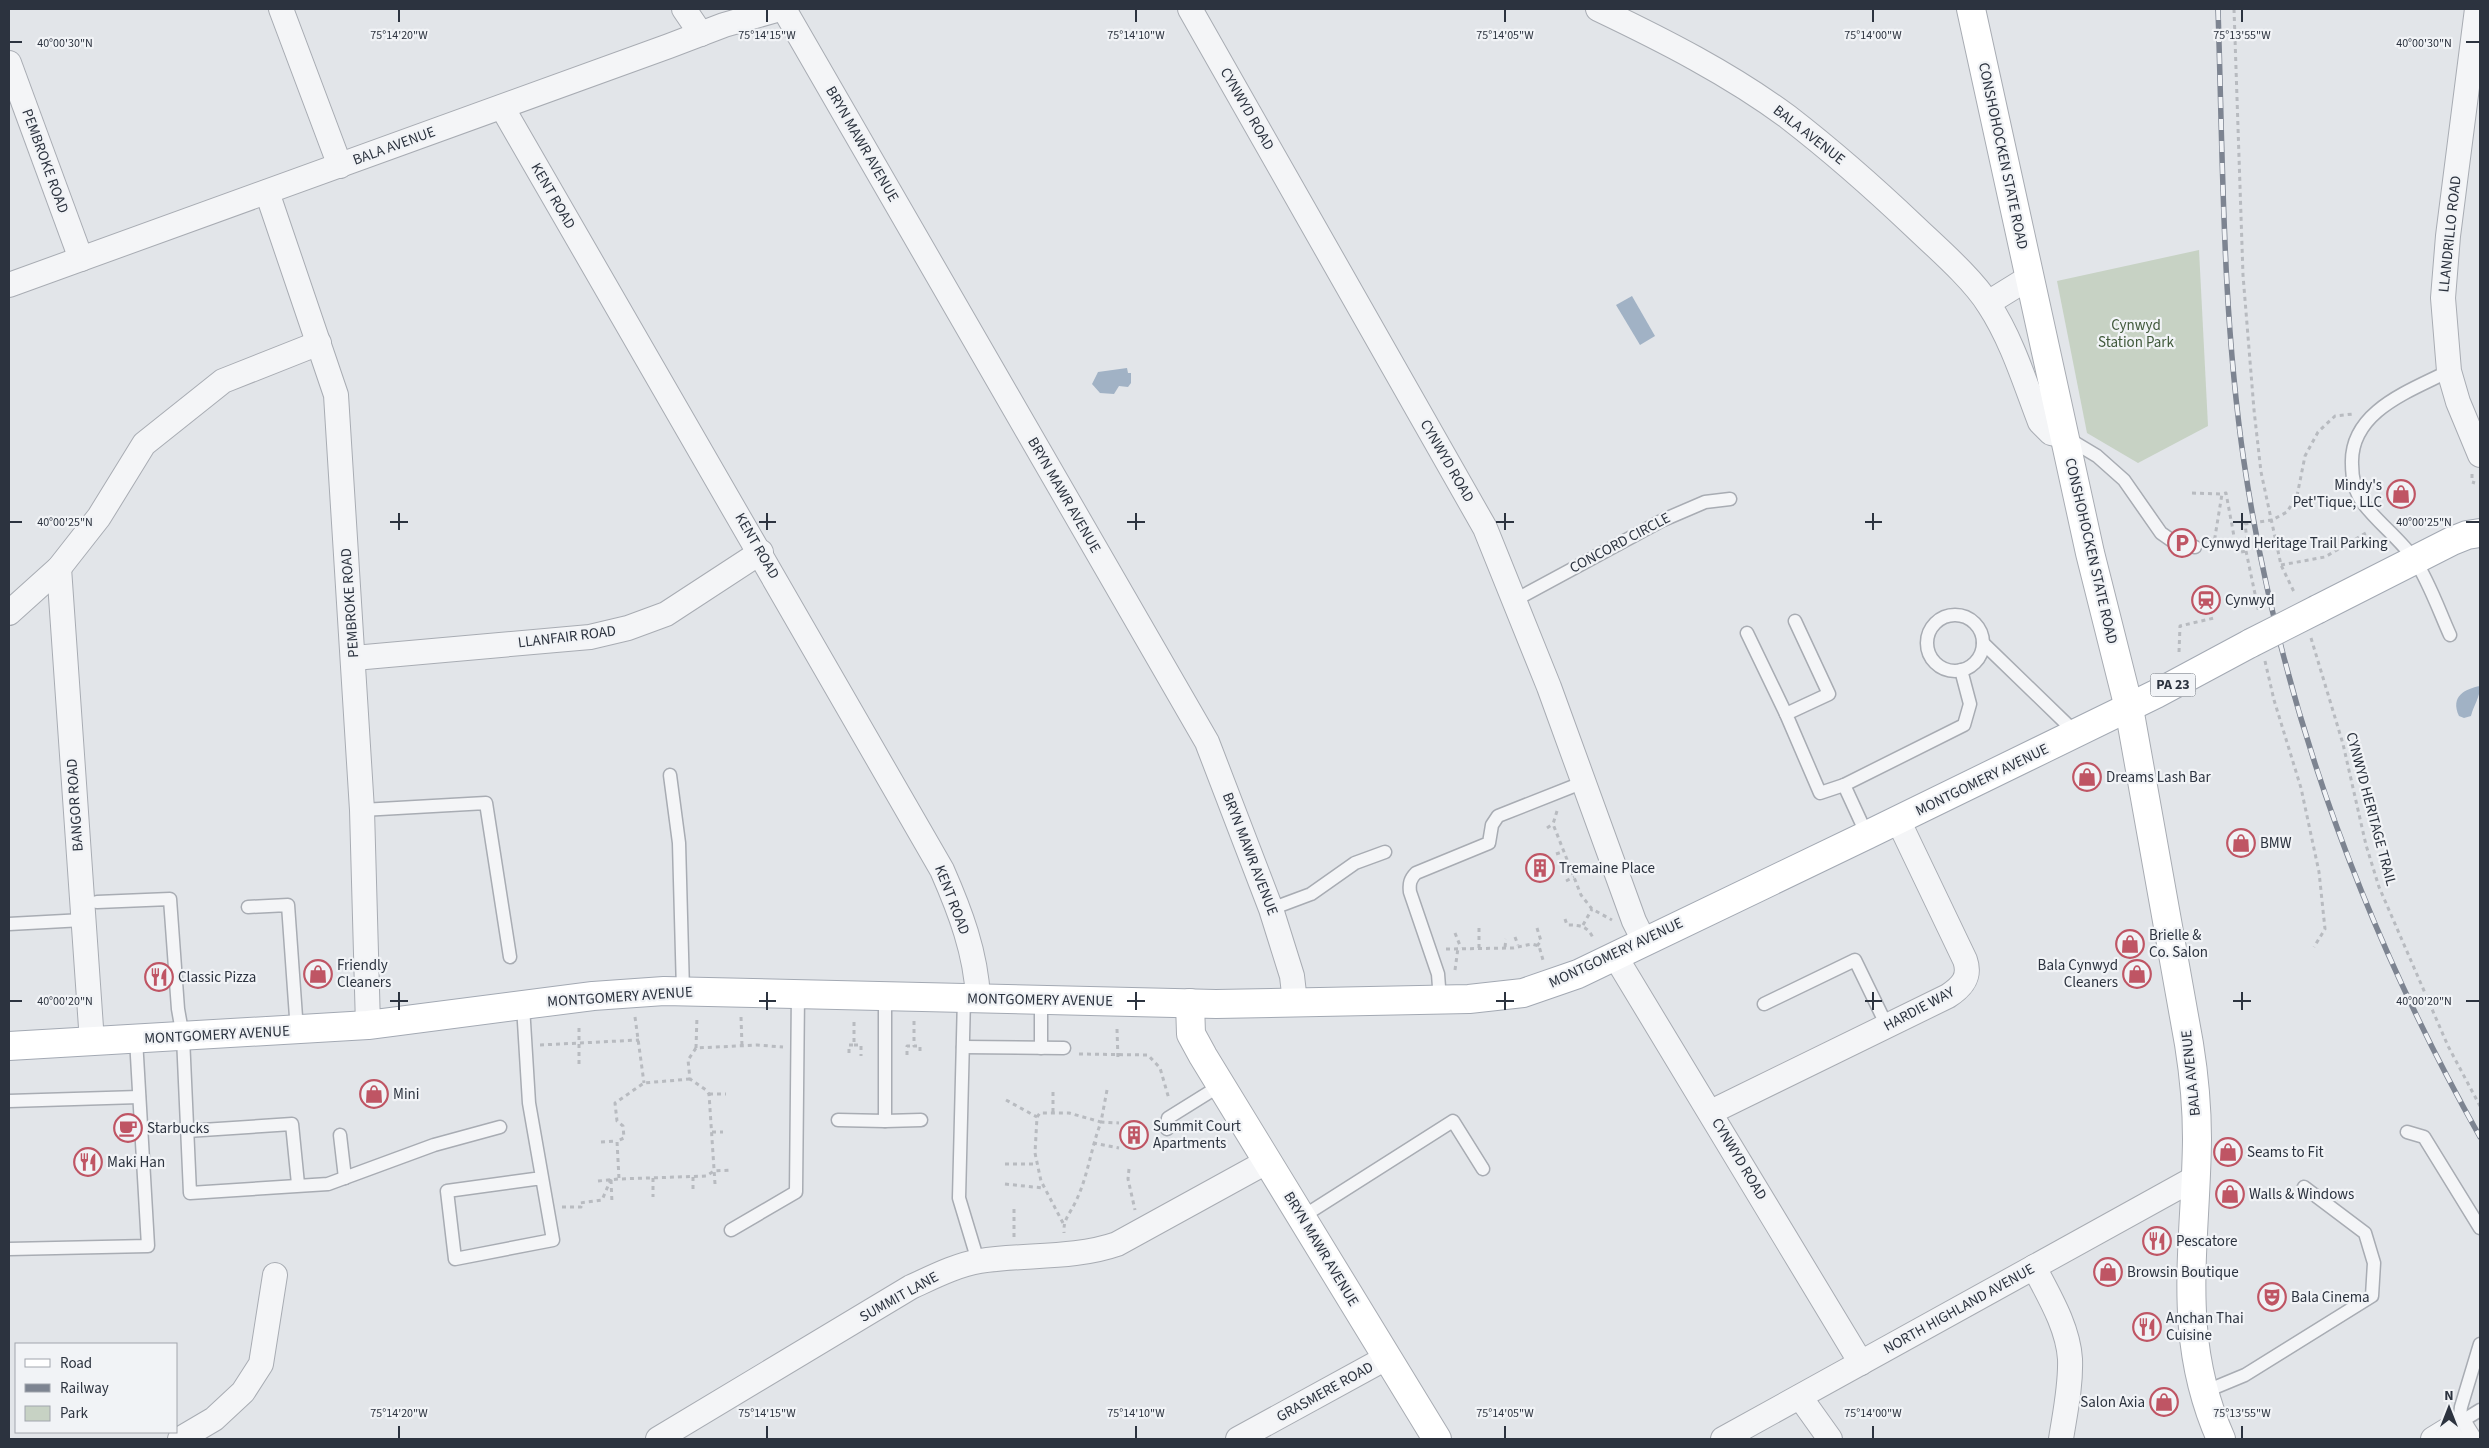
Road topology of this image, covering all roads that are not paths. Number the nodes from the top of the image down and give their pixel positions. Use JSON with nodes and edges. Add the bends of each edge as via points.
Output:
{"nodes":[{"id":1,"x":281,"y":9,"type":"edge"},
{"id":2,"x":684,"y":9,"type":"edge"},
{"id":3,"x":780,"y":9,"type":"edge"},
{"id":4,"x":784,"y":9,"type":"edge"},
{"id":5,"x":1190,"y":9,"type":"edge"},
{"id":6,"x":1598,"y":9,"type":"edge"},
{"id":7,"x":1971,"y":9,"type":"edge"},
{"id":8,"x":2477,"y":9,"type":"edge"},
{"id":9,"x":701,"y":34,"type":"junction"},
{"id":10,"x":9,"y":63,"type":"edge"},
{"id":11,"x":502,"y":107,"type":"junction"},
{"id":12,"x":340,"y":166,"type":"junction"},
{"id":13,"x":267,"y":192,"type":"junction"},
{"id":14,"x":81,"y":259,"type":"junction"},
{"id":15,"x":2030,"y":277,"type":"junction"},
{"id":16,"x":9,"y":285,"type":"edge"},
{"id":17,"x":1988,"y":303,"type":"junction"},
{"id":18,"x":319,"y":343,"type":"junction"},
{"id":19,"x":2449,"y":371,"type":"junction"},
{"id":20,"x":2065,"y":436,"type":"junction"},
{"id":21,"x":2480,"y":456,"type":"edge"},
{"id":22,"x":1730,"y":499,"type":"dead end"},
{"id":23,"x":2480,"y":533,"type":"edge"},
{"id":24,"x":2195,"y":547,"type":"road end"},
{"id":25,"x":761,"y":552,"type":"junction"},
{"id":26,"x":2415,"y":560,"type":"junction"},
{"id":27,"x":59,"y":568,"type":"junction"},
{"id":28,"x":1516,"y":600,"type":"junction"},
{"id":29,"x":9,"y":613,"type":"edge"},
{"id":30,"x":1795,"y":621,"type":"dead end"},
{"id":31,"x":1747,"y":632,"type":"dead end"},
{"id":32,"x":2450,"y":635,"type":"dead end"},
{"id":33,"x":1983,"y":642,"type":"junction"},
{"id":34,"x":354,"y":658,"type":"junction"},
{"id":35,"x":1961,"y":670,"type":"junction"},
{"id":36,"x":2129,"y":708,"type":"junction"},
{"id":37,"x":1786,"y":714,"type":"junction"},
{"id":38,"x":2077,"y":734,"type":"junction"},
{"id":39,"x":670,"y":775,"type":"dead end"},
{"id":40,"x":1584,"y":782,"type":"junction"},
{"id":41,"x":1844,"y":785,"type":"junction"},
{"id":42,"x":362,"y":810,"type":"junction"},
{"id":43,"x":1898,"y":820,"type":"junction"},
{"id":44,"x":1867,"y":835,"type":"junction"},
{"id":45,"x":1385,"y":852,"type":"dead end"},
{"id":46,"x":248,"y":907,"type":"dead end"},
{"id":47,"x":1271,"y":909,"type":"junction"},
{"id":48,"x":90,"y":911,"type":"junction"},
{"id":49,"x":9,"y":924,"type":"edge"},
{"id":50,"x":1644,"y":941,"type":"junction"},
{"id":51,"x":1605,"y":949,"type":"junction"},
{"id":52,"x":510,"y":957,"type":"dead end"},
{"id":53,"x":683,"y":991,"type":"junction"},
{"id":54,"x":798,"y":992,"type":"junction"},
{"id":55,"x":885,"y":995,"type":"junction"},
{"id":56,"x":971,"y":998,"type":"junction"},
{"id":57,"x":1041,"y":1000,"type":"junction"},
{"id":58,"x":1440,"y":1000,"type":"junction"},
{"id":59,"x":1190,"y":1002,"type":"junction"},
{"id":60,"x":1295,"y":1002,"type":"junction"},
{"id":61,"x":1764,"y":1004,"type":"dead end"},
{"id":62,"x":523,"y":1006,"type":"junction"},
{"id":63,"x":368,"y":1025,"type":"junction"},
{"id":64,"x":1887,"y":1026,"type":"junction"},
{"id":65,"x":296,"y":1030,"type":"junction"},
{"id":66,"x":183,"y":1037,"type":"junction"},
{"id":67,"x":136,"y":1039,"type":"junction"},
{"id":68,"x":92,"y":1042,"type":"junction"},
{"id":69,"x":9,"y":1046,"type":"edge"},
{"id":70,"x":963,"y":1047,"type":"junction"},
{"id":71,"x":1041,"y":1048,"type":"junction"},
{"id":72,"x":1064,"y":1048,"type":"road end"},
{"id":73,"x":1221,"y":1085,"type":"junction"},
{"id":74,"x":139,"y":1097,"type":"junction"},
{"id":75,"x":9,"y":1101,"type":"edge"},
{"id":76,"x":1711,"y":1112,"type":"junction"},
{"id":77,"x":838,"y":1120,"type":"dead end"},
{"id":78,"x":921,"y":1120,"type":"dead end"},
{"id":79,"x":885,"y":1121,"type":"junction"},
{"id":80,"x":500,"y":1127,"type":"dead end"},
{"id":81,"x":1167,"y":1129,"type":"dead end"},
{"id":82,"x":188,"y":1131,"type":"junction"},
{"id":83,"x":2407,"y":1132,"type":"dead end"},
{"id":84,"x":340,"y":1135,"type":"dead end"},
{"id":85,"x":1268,"y":1161,"type":"junction"},
{"id":86,"x":1483,"y":1169,"type":"dead end"},
{"id":87,"x":345,"y":1178,"type":"junction"},
{"id":88,"x":542,"y":1178,"type":"junction"},
{"id":89,"x":2195,"y":1178,"type":"junction"},
{"id":90,"x":298,"y":1184,"type":"junction"},
{"id":91,"x":2304,"y":1187,"type":"dead end"},
{"id":92,"x":1302,"y":1216,"type":"junction"},
{"id":93,"x":2480,"y":1228,"type":"edge"},
{"id":94,"x":731,"y":1230,"type":"dead end"},
{"id":95,"x":9,"y":1249,"type":"edge"},
{"id":96,"x":978,"y":1261,"type":"junction"},
{"id":97,"x":2034,"y":1267,"type":"junction"},
{"id":98,"x":275,"y":1275,"type":"dead end"},
{"id":99,"x":2480,"y":1344,"type":"edge"},
{"id":100,"x":1386,"y":1358,"type":"junction"},
{"id":101,"x":1861,"y":1363,"type":"junction"},
{"id":102,"x":2204,"y":1392,"type":"junction"},
{"id":103,"x":1800,"y":1397,"type":"junction"},
{"id":104,"x":2480,"y":1410,"type":"edge"},
{"id":105,"x":2464,"y":1431,"type":"edge"},
{"id":106,"x":180,"y":1439,"type":"edge"},
{"id":107,"x":658,"y":1439,"type":"edge"},
{"id":108,"x":1238,"y":1439,"type":"edge"},
{"id":109,"x":1437,"y":1439,"type":"edge"},
{"id":110,"x":1723,"y":1439,"type":"edge"},
{"id":111,"x":1830,"y":1439,"type":"edge"},
{"id":112,"x":2061,"y":1439,"type":"edge"},
{"id":113,"x":2221,"y":1439,"type":"edge"},
{"id":114,"x":2433,"y":1439,"type":"edge"}],
"edges":[{"from":1,"to":12,"type":"street"},
{"from":2,"to":9,"type":"street"},
{"from":3,"to":9,"type":"street","name":"BALA AVENUE"},
{"from":4,"to":47,"type":"street","name":"BRYN MAWR AVENUE","via":[[1207,742]]},
{"from":5,"to":28,"type":"street","name":"CYNWYD ROAD","via":[[1485,528]]},
{"from":6,"to":17,"type":"street","name":"BALA AVENUE","via":[[1652,35],[1786,116],[1885,199]]},
{"from":7,"to":15,"type":"main road","name":"CONSHOHOCKEN STATE ROAD"},
{"from":8,"to":19,"type":"street","name":"LLANDRILLO ROAD","via":[[2445,267],[2444,307]]},
{"from":9,"to":11,"type":"street","name":"BALA AVENUE"},
{"from":10,"to":14,"type":"street","name":"PEMBROKE ROAD"},
{"from":11,"to":12,"type":"street","name":"BALA AVENUE"},
{"from":11,"to":25,"type":"street","name":"KENT ROAD"},
{"from":12,"to":13,"type":"street","name":"BALA AVENUE"},
{"from":13,"to":14,"type":"street","name":"BALA AVENUE"},
{"from":13,"to":18,"type":"street","name":"PEMBROKE ROAD"},
{"from":14,"to":16,"type":"street","name":"BALA AVENUE"},
{"from":15,"to":17,"type":"street"},
{"from":15,"to":20,"type":"main road","name":"CONSHOHOCKEN STATE ROAD"},
{"from":17,"to":20,"type":"street","name":"BALA AVENUE","via":[[2002,327],[2040,422],[2051,433]]},
{"from":18,"to":27,"type":"street","via":[[223,381],[144,444],[99,517]]},
{"from":18,"to":34,"type":"street","name":"PEMBROKE ROAD","via":[[336,395]]},
{"from":19,"to":21,"type":"street","name":"LLANDRILLO ROAD"},
{"from":19,"to":26,"type":"lane","via":[[2390,401],[2358,431],[2351,453],[2352,480],[2362,502]]},
{"from":20,"to":24,"type":"lane","via":[[2097,456],[2124,480],[2160,533]]},
{"from":20,"to":36,"type":"main road","name":"CONSHOHOCKEN STATE ROAD","via":[[2090,554]]},
{"from":22,"to":28,"type":"lane","name":"CONCORD CIRCLE","via":[[1705,502],[1662,520]]},
{"from":23,"to":26,"type":"main road","number":"PA 23","via":[[2460,538]]},
{"from":25,"to":34,"type":"street","name":"LLANFAIR ROAD","via":[[666,614],[628,628],[590,637]]},
{"from":25,"to":56,"type":"street","name":"KENT ROAD","via":[[942,870],[960,912],[977,972]]},
{"from":26,"to":32,"type":"lane"},
{"from":26,"to":36,"type":"main road","number":"PA 23","bridge":true},
{"from":27,"to":29,"type":"street"},
{"from":27,"to":48,"type":"street","name":"BANGOR ROAD"},
{"from":28,"to":40,"type":"street","name":"CYNWYD ROAD"},
{"from":30,"to":37,"type":"lane","via":[[1829,694]]},
{"from":31,"to":37,"type":"lane"},
{"from":33,"to":35,"type":"lane","via":[[1978,659]]},
{"from":33,"to":35,"type":"lane","via":[[1978,627],[1964,617],[1948,616],[1933,625],[1927,642],[1932,659],[1946,670]]},
{"from":33,"to":38,"type":"lane"},
{"from":34,"to":42,"type":"street","name":"PEMBROKE ROAD"},
{"from":35,"to":41,"type":"lane","via":[[1970,704],[1964,725]]},
{"from":36,"to":38,"type":"main road","name":"MONTGOMERY AVENUE"},
{"from":36,"to":89,"type":"main road","name":"BALA AVENUE","via":[[2192,1066],[2196,1118]]},
{"from":37,"to":41,"type":"lane","via":[[1820,793]]},
{"from":38,"to":43,"type":"main road","name":"MONTGOMERY AVENUE"},
{"from":39,"to":53,"type":"lane","via":[[679,843]]},
{"from":40,"to":50,"type":"street","name":"CYNWYD ROAD"},
{"from":40,"to":58,"type":"lane","via":[[1498,816],[1492,826],[1489,843],[1411,877],[1410,892],[1438,974]]},
{"from":41,"to":44,"type":"lane"},
{"from":42,"to":52,"type":"lane","via":[[486,803]]},
{"from":42,"to":63,"type":"street","name":"PEMBROKE ROAD"},
{"from":43,"to":44,"type":"main road","name":"MONTGOMERY AVENUE"},
{"from":43,"to":64,"type":"street","name":"HARDIE WAY","via":[[1965,960],[1968,973],[1955,992]]},
{"from":44,"to":50,"type":"main road","name":"MONTGOMERY AVENUE"},
{"from":45,"to":47,"type":"lane","via":[[1355,863],[1311,894]]},
{"from":46,"to":65,"type":"lane","via":[[288,905]]},
{"from":47,"to":60,"type":"street","name":"BRYN MAWR AVENUE","via":[[1292,976]]},
{"from":48,"to":49,"type":"lane"},
{"from":48,"to":66,"type":"lane","via":[[170,899]]},
{"from":48,"to":68,"type":"street","name":"BANGOR ROAD"},
{"from":50,"to":51,"type":"main road","name":"MONTGOMERY AVENUE"},
{"from":51,"to":58,"type":"main road","name":"MONTGOMERY AVENUE","via":[[1578,974],[1523,992],[1469,1000]]},
{"from":51,"to":76,"type":"street","name":"CYNWYD ROAD"},
{"from":53,"to":54,"type":"main road","name":"MONTGOMERY AVENUE"},
{"from":53,"to":62,"type":"main road","name":"MONTGOMERY AVENUE","via":[[593,996]]},
{"from":54,"to":55,"type":"main road","name":"MONTGOMERY AVENUE"},
{"from":54,"to":94,"type":"lane","via":[[796,1192]]},
{"from":55,"to":56,"type":"main road","name":"MONTGOMERY AVENUE"},
{"from":55,"to":79,"type":"lane"},
{"from":56,"to":57,"type":"main road","name":"MONTGOMERY AVENUE"},
{"from":56,"to":70,"type":"lane"},
{"from":57,"to":59,"type":"main road","name":"MONTGOMERY AVENUE"},
{"from":57,"to":71,"type":"lane"},
{"from":58,"to":60,"type":"main road","name":"MONTGOMERY AVENUE"},
{"from":59,"to":60,"type":"main road","name":"MONTGOMERY AVENUE"},
{"from":59,"to":73,"type":"main road","name":"BRYN MAWR AVENUE","via":[[1191,1034]]},
{"from":61,"to":64,"type":"lane","via":[[1855,960]]},
{"from":62,"to":63,"type":"main road","name":"MONTGOMERY AVENUE"},
{"from":62,"to":88,"type":"lane","via":[[529,1103]]},
{"from":63,"to":65,"type":"main road","name":"MONTGOMERY AVENUE"},
{"from":64,"to":76,"type":"street","name":"HARDIE WAY"},
{"from":65,"to":66,"type":"main road","name":"MONTGOMERY AVENUE"},
{"from":66,"to":67,"type":"main road","name":"MONTGOMERY AVENUE"},
{"from":66,"to":82,"type":"lane"},
{"from":67,"to":68,"type":"main road","name":"MONTGOMERY AVENUE"},
{"from":67,"to":74,"type":"lane"},
{"from":68,"to":69,"type":"main road","name":"MONTGOMERY AVENUE"},
{"from":70,"to":71,"type":"lane"},
{"from":70,"to":96,"type":"lane","via":[[959,1198]]},
{"from":71,"to":72,"type":"lane"},
{"from":73,"to":81,"type":"lane","via":[[1168,1118]]},
{"from":73,"to":85,"type":"main road","name":"BRYN MAWR AVENUE"},
{"from":74,"to":75,"type":"lane"},
{"from":74,"to":95,"type":"lane","via":[[148,1246]]},
{"from":76,"to":101,"type":"street","name":"CYNWYD ROAD"},
{"from":77,"to":79,"type":"lane"},
{"from":78,"to":79,"type":"lane"},
{"from":80,"to":87,"type":"lane","via":[[434,1146]]},
{"from":82,"to":90,"type":"lane","via":[[292,1124]]},
{"from":82,"to":90,"type":"lane","via":[[190,1193]]},
{"from":83,"to":93,"type":"lane","via":[[2424,1137]]},
{"from":84,"to":87,"type":"lane"},
{"from":85,"to":92,"type":"main road","name":"BRYN MAWR AVENUE"},
{"from":85,"to":96,"type":"street","name":"SUMMIT LANE","via":[[1117,1244],[1097,1251]]},
{"from":86,"to":92,"type":"lane","via":[[1453,1121]]},
{"from":87,"to":90,"type":"lane","via":[[328,1184]]},
{"from":88,"to":88,"type":"lane","via":[[447,1191],[455,1259],[553,1240]]},
{"from":89,"to":97,"type":"street","name":"NORTH HIGHLAND AVENUE"},
{"from":89,"to":102,"type":"main road","name":"BALA AVENUE","via":[[2190,1296],[2194,1347]]},
{"from":91,"to":102,"type":"lane","via":[[2365,1234],[2374,1263],[2372,1296],[2245,1375]]},
{"from":92,"to":100,"type":"main road","name":"BRYN MAWR AVENUE"},
{"from":96,"to":107,"type":"street","name":"SUMMIT LANE","via":[[911,1287]]},
{"from":97,"to":101,"type":"street","name":"NORTH HIGHLAND AVENUE"},
{"from":97,"to":112,"type":"street","via":[[2064,1331],[2070,1358],[2070,1386]]},
{"from":98,"to":106,"type":"street","via":[[261,1364],[243,1392],[214,1419]]},
{"from":99,"to":105,"type":"lane","via":[[2464,1399]]},
{"from":100,"to":108,"type":"street","name":"GRASMERE ROAD"},
{"from":100,"to":109,"type":"main road","name":"BRYN MAWR AVENUE"},
{"from":101,"to":103,"type":"street","name":"NORTH HIGHLAND AVENUE"},
{"from":102,"to":113,"type":"main road","name":"BALA AVENUE"},
{"from":103,"to":110,"type":"street","name":"NORTH HIGHLAND AVENUE"},
{"from":103,"to":111,"type":"street"},
{"from":104,"to":105,"type":"lane"},
{"from":105,"to":114,"type":"street"}]}
